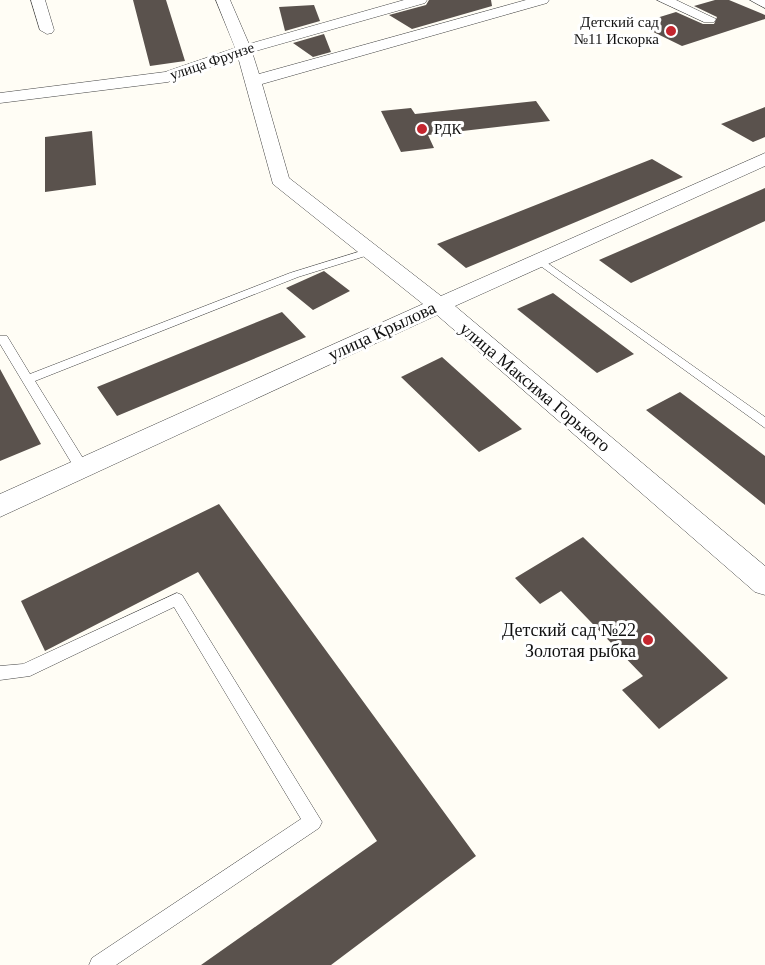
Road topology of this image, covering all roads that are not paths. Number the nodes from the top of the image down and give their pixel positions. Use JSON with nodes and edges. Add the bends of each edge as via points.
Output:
{"nodes":[{"id":1,"x":38,"y":0,"type":"edge"},
{"id":2,"x":223,"y":0,"type":"edge"},
{"id":3,"x":420,"y":0,"type":"edge"},
{"id":4,"x":542,"y":0,"type":"edge"},
{"id":5,"x":664,"y":0,"type":"edge"},
{"id":6,"x":759,"y":0,"type":"edge"},
{"id":7,"x":765,"y":3,"type":"edge"},
{"id":8,"x":709,"y":19,"type":"dead end"},
{"id":9,"x":47,"y":30,"type":"dead end"},
{"id":10,"x":244,"y":50,"type":"junction"},
{"id":11,"x":253,"y":81,"type":"junction"},
{"id":12,"x":0,"y":98,"type":"edge"},
{"id":13,"x":765,"y":159,"type":"edge"},
{"id":14,"x":370,"y":251,"type":"junction"},
{"id":15,"x":539,"y":260,"type":"junction"},
{"id":16,"x":439,"y":305,"type":"junction"},
{"id":17,"x":0,"y":340,"type":"edge"},
{"id":18,"x":28,"y":380,"type":"junction"},
{"id":19,"x":765,"y":423,"type":"edge"},
{"id":20,"x":82,"y":468,"type":"junction"},
{"id":21,"x":0,"y":506,"type":"edge"},
{"id":22,"x":765,"y":583,"type":"edge"},
{"id":23,"x":0,"y":672,"type":"edge"},
{"id":24,"x":99,"y":965,"type":"edge"}],
"edges":[{"from":1,"to":9,"type":"street"},
{"from":2,"to":10,"type":"street","name":"улица Максима Горького"},
{"from":3,"to":10,"type":"street","name":"улица Фрунзе"},
{"from":4,"to":11,"type":"street"},
{"from":5,"to":8,"type":"street"},
{"from":6,"to":7,"type":"street"},
{"from":10,"to":11,"type":"street","name":"улица Максима Горького"},
{"from":10,"to":12,"type":"street","name":"улица Фрунзе","via":[[168,77]]},
{"from":11,"to":14,"type":"street","name":"улица Максима Горького","via":[[280,180]]},
{"from":13,"to":15,"type":"street","name":"улица Крылова"},
{"from":14,"to":16,"type":"street","name":"улица Максима Горького"},
{"from":14,"to":18,"type":"lane","via":[[294,275]]},
{"from":15,"to":16,"type":"street","name":"улица Крылова"},
{"from":15,"to":19,"type":"lane"},
{"from":16,"to":20,"type":"street","name":"улица Крылова"},
{"from":16,"to":22,"type":"street","name":"улица Максима Горького"},
{"from":17,"to":18,"type":"lane","via":[[3,339]]},
{"from":18,"to":20,"type":"lane"},
{"from":20,"to":21,"type":"street","name":"улица Крылова"},
{"from":23,"to":24,"type":"lane","via":[[24,671],[177,599],[314,822]]}]}
